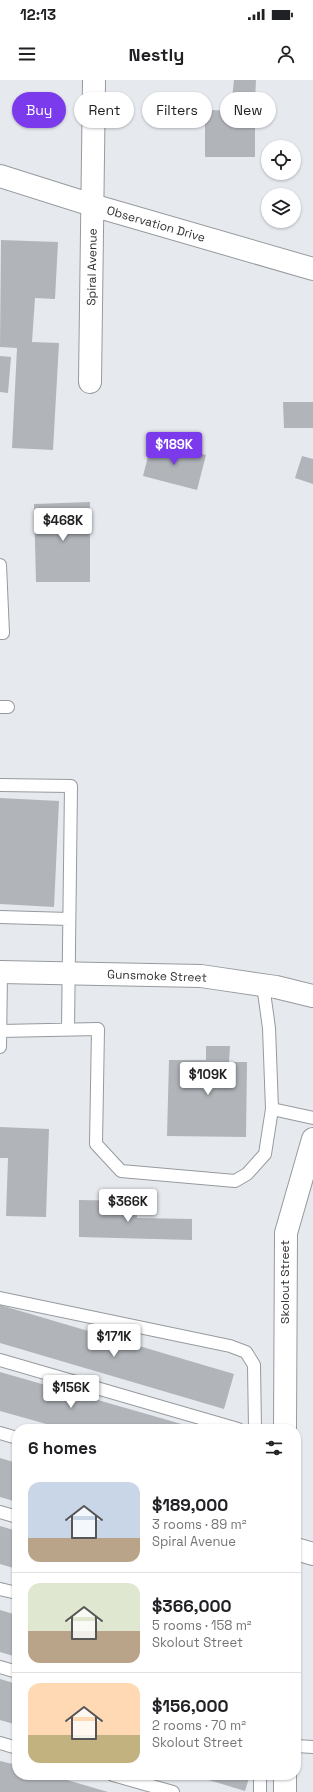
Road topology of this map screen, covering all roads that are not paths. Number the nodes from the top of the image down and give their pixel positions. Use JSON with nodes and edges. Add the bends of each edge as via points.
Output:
{"nodes":[{"id":1,"x":94,"y":80,"type":"edge"},
{"id":2,"x":0,"y":176,"type":"edge"},
{"id":3,"x":92,"y":205,"type":"junction"},
{"id":4,"x":313,"y":269,"type":"edge"},
{"id":5,"x":90,"y":382,"type":"dead end"},
{"id":6,"x":0,"y":565,"type":"edge"},
{"id":7,"x":1,"y":596,"type":"edge"},
{"id":8,"x":0,"y":633,"type":"edge"},
{"id":9,"x":0,"y":785,"type":"edge"},
{"id":10,"x":0,"y":917,"type":"edge"},
{"id":11,"x":70,"y":918,"type":"junction"},
{"id":12,"x":0,"y":972,"type":"edge"},
{"id":13,"x":68,"y":974,"type":"junction"},
{"id":14,"x":263,"y":985,"type":"junction"},
{"id":15,"x":313,"y":996,"type":"edge"},
{"id":16,"x":68,"y":1029,"type":"junction"},
{"id":17,"x":0,"y":1031,"type":"edge"},
{"id":18,"x":0,"y":1047,"type":"edge"},
{"id":19,"x":272,"y":1109,"type":"junction"},
{"id":20,"x":313,"y":1118,"type":"edge"},
{"id":21,"x":313,"y":1139,"type":"edge"},
{"id":22,"x":0,"y":1298,"type":"edge"},
{"id":23,"x":0,"y":1360,"type":"edge"},
{"id":24,"x":221,"y":1424,"type":"edge"},
{"id":25,"x":255,"y":1424,"type":"edge"},
{"id":26,"x":285,"y":1424,"type":"edge"},
{"id":27,"x":0,"y":1432,"type":"edge"},
{"id":28,"x":12,"y":1436,"type":"edge"},
{"id":29,"x":0,"y":1512,"type":"edge"},
{"id":30,"x":12,"y":1516,"type":"edge"},
{"id":31,"x":301,"y":1550,"type":"edge"},
{"id":32,"x":313,"y":1554,"type":"edge"},
{"id":33,"x":0,"y":1588,"type":"edge"},
{"id":34,"x":12,"y":1592,"type":"edge"},
{"id":35,"x":0,"y":1667,"type":"edge"},
{"id":36,"x":12,"y":1671,"type":"edge"},
{"id":37,"x":0,"y":1743,"type":"edge"},
{"id":38,"x":301,"y":1746,"type":"edge"},
{"id":39,"x":12,"y":1747,"type":"edge"},
{"id":40,"x":313,"y":1747,"type":"edge"},
{"id":41,"x":131,"y":1780,"type":"edge"},
{"id":42,"x":260,"y":1780,"type":"edge"},
{"id":43,"x":285,"y":1780,"type":"edge"},
{"id":44,"x":173,"y":1792,"type":"edge"},
{"id":45,"x":260,"y":1792,"type":"edge"},
{"id":46,"x":285,"y":1792,"type":"edge"}],
"edges":[{"from":1,"to":3,"type":"street","name":"Spiral Avenue"},
{"from":2,"to":3,"type":"street","name":"Observation Drive"},
{"from":3,"to":4,"type":"street","name":"Observation Drive"},
{"from":3,"to":5,"type":"street","name":"Spiral Avenue"},
{"from":6,"to":7,"type":"lane"},
{"from":7,"to":8,"type":"lane","via":[[3,633]]},
{"from":9,"to":11,"type":"lane","via":[[71,786]]},
{"from":10,"to":11,"type":"lane"},
{"from":11,"to":13,"type":"lane"},
{"from":12,"to":13,"type":"street","name":"Gunsmoke Street"},
{"from":12,"to":17,"type":"lane"},
{"from":13,"to":14,"type":"street","name":"Gunsmoke Street","via":[[201,976]]},
{"from":13,"to":16,"type":"lane"},
{"from":14,"to":15,"type":"street","name":"Gunsmoke Street"},
{"from":14,"to":19,"type":"lane","via":[[269,1028]]},
{"from":16,"to":17,"type":"lane"},
{"from":16,"to":19,"type":"lane","via":[[98,1029],[96,1144],[121,1171],[234,1181],[247,1174],[265,1154]]},
{"from":17,"to":18,"type":"lane"},
{"from":19,"to":20,"type":"lane"},
{"from":21,"to":26,"type":"street","name":"Skolout Street","via":[[286,1233]]},
{"from":22,"to":25,"type":"lane","via":[[230,1346],[246,1352],[254,1365]]},
{"from":23,"to":24,"type":"lane"},
{"from":27,"to":28,"type":"lane"},
{"from":29,"to":30,"type":"lane"},
{"from":31,"to":32,"type":"street"},
{"from":33,"to":34,"type":"lane"},
{"from":35,"to":36,"type":"lane"},
{"from":37,"to":39,"type":"lane"},
{"from":38,"to":40,"type":"lane"},
{"from":41,"to":44,"type":"lane"},
{"from":42,"to":45,"type":"lane"},
{"from":43,"to":46,"type":"street"}]}
